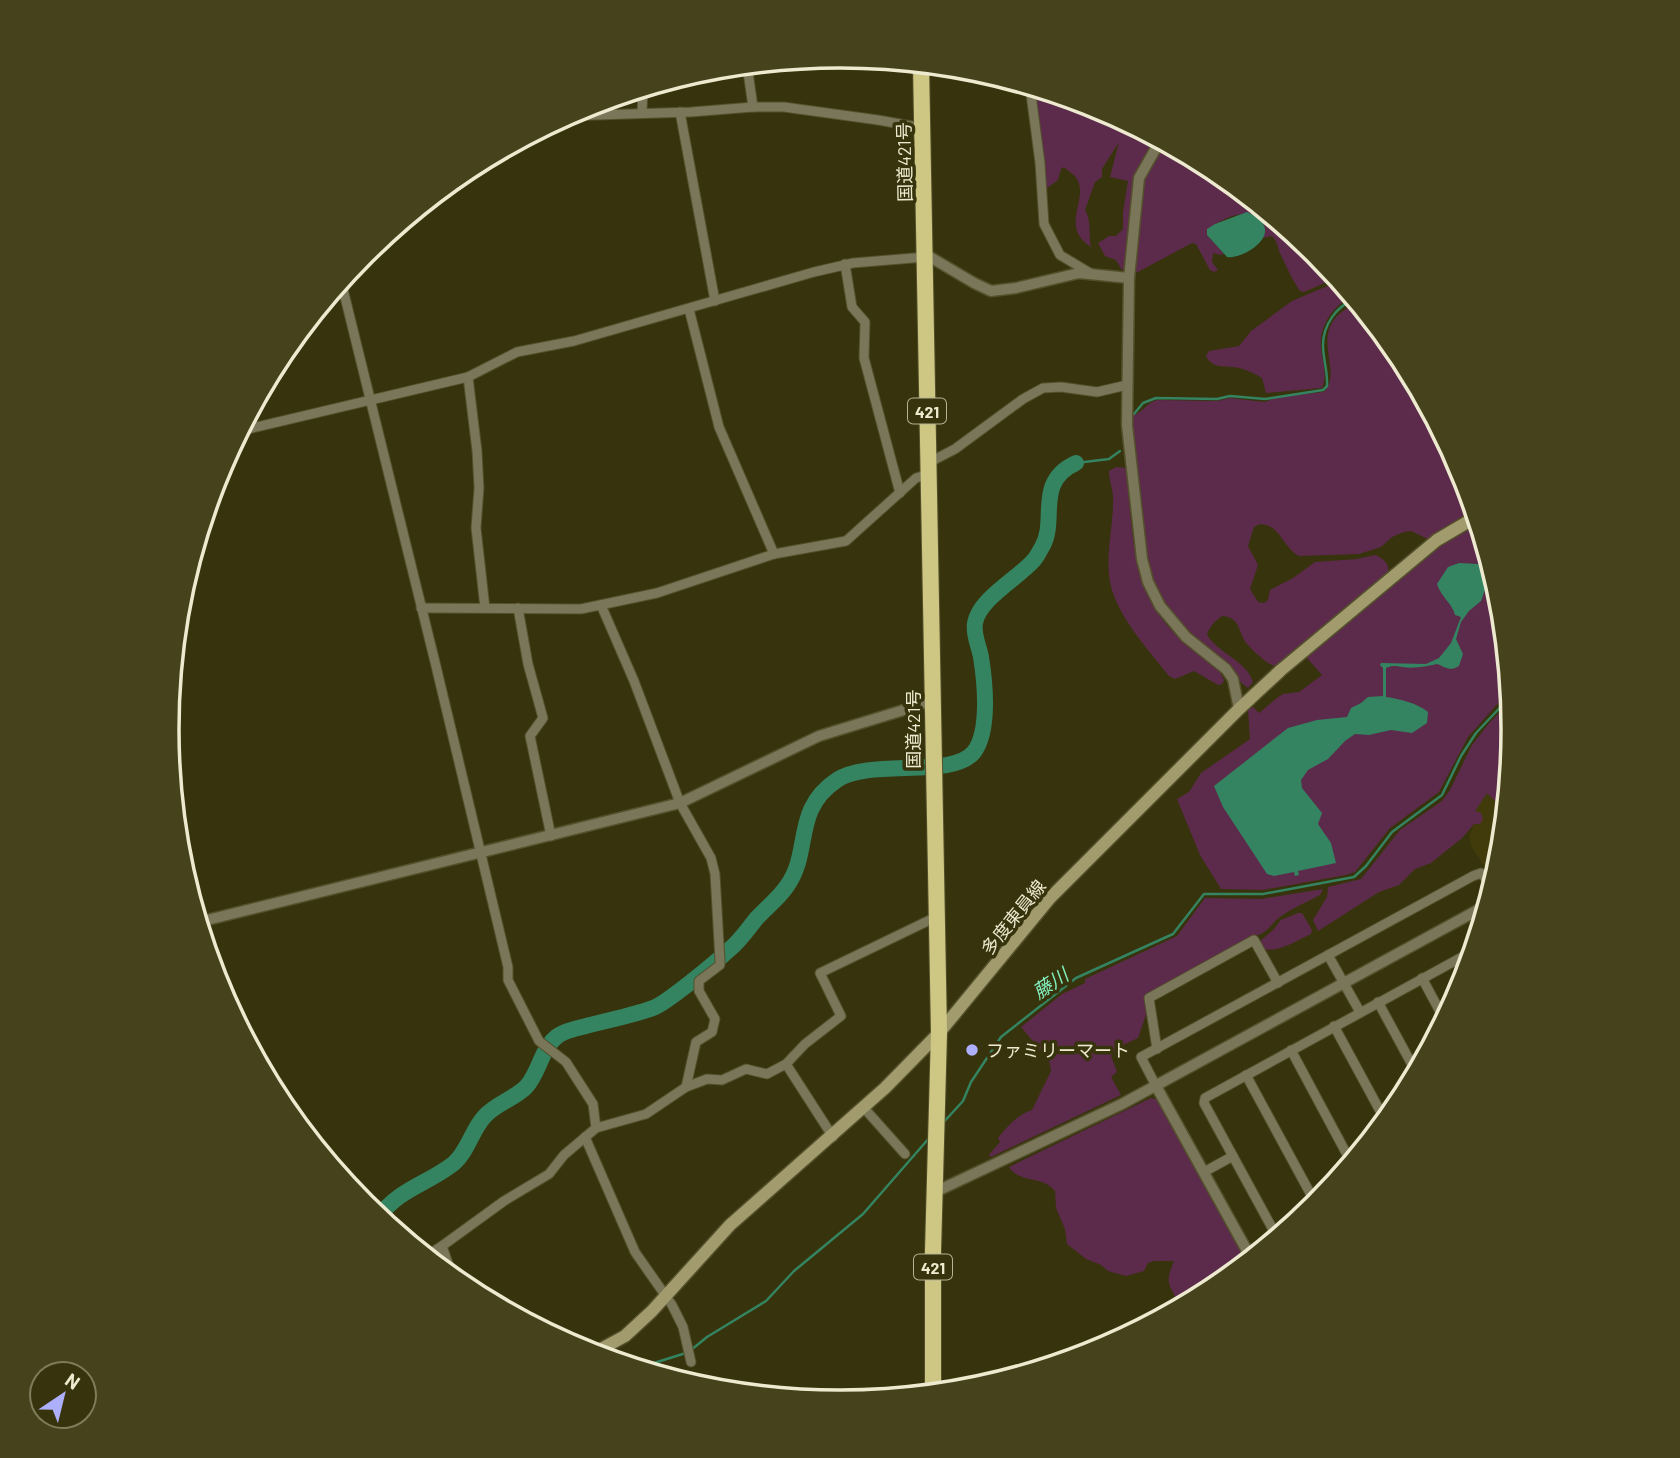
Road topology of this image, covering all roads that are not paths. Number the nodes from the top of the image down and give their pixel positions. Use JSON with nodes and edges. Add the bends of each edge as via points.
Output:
{"nodes":[{"id":1,"x":921,"y":74,"type":"edge"},
{"id":2,"x":748,"y":75,"type":"edge"},
{"id":3,"x":1031,"y":97,"type":"edge"},
{"id":4,"x":643,"y":99,"type":"edge"},
{"id":5,"x":753,"y":107,"type":"junction"},
{"id":6,"x":642,"y":112,"type":"junction"},
{"id":7,"x":680,"y":113,"type":"junction"},
{"id":8,"x":599,"y":114,"type":"edge"},
{"id":9,"x":923,"y":128,"type":"junction"},
{"id":10,"x":1155,"y":149,"type":"edge"},
{"id":11,"x":925,"y":256,"type":"junction"},
{"id":12,"x":845,"y":264,"type":"junction"},
{"id":13,"x":1090,"y":273,"type":"junction"},
{"id":14,"x":1129,"y":278,"type":"junction"},
{"id":15,"x":344,"y":292,"type":"edge"},
{"id":16,"x":715,"y":302,"type":"junction"},
{"id":17,"x":689,"y":309,"type":"junction"},
{"id":18,"x":468,"y":377,"type":"junction"},
{"id":19,"x":1127,"y":386,"type":"junction"},
{"id":20,"x":370,"y":399,"type":"junction"},
{"id":21,"x":252,"y":428,"type":"edge"},
{"id":22,"x":928,"y":469,"type":"junction"},
{"id":23,"x":900,"y":493,"type":"junction"},
{"id":24,"x":1467,"y":522,"type":"edge"},
{"id":25,"x":774,"y":554,"type":"junction"},
{"id":26,"x":601,"y":605,"type":"junction"},
{"id":27,"x":421,"y":608,"type":"junction"},
{"id":28,"x":485,"y":608,"type":"junction"},
{"id":29,"x":518,"y":608,"type":"junction"},
{"id":30,"x":933,"y":701,"type":"junction"},
{"id":31,"x":1239,"y":709,"type":"junction"},
{"id":32,"x":680,"y":803,"type":"junction"},
{"id":33,"x":551,"y":836,"type":"junction"},
{"id":34,"x":480,"y":853,"type":"junction"},
{"id":35,"x":1484,"y":876,"type":"edge"},
{"id":36,"x":1475,"y":912,"type":"edge"},
{"id":37,"x":936,"y":917,"type":"junction"},
{"id":38,"x":208,"y":920,"type":"edge"},
{"id":39,"x":1328,"y":956,"type":"junction"},
{"id":40,"x":1459,"y":960,"type":"edge"},
{"id":41,"x":1422,"y":978,"type":"junction"},
{"id":42,"x":1278,"y":983,"type":"junction"},
{"id":43,"x":1344,"y":983,"type":"junction"},
{"id":44,"x":1378,"y":1002,"type":"junction"},
{"id":45,"x":1438,"y":1009,"type":"edge"},
{"id":46,"x":1360,"y":1012,"type":"junction"},
{"id":47,"x":1334,"y":1026,"type":"junction"},
{"id":48,"x":939,"y":1033,"type":"junction"},
{"id":49,"x":1157,"y":1049,"type":"junction"},
{"id":50,"x":1291,"y":1050,"type":"junction"},
{"id":51,"x":1410,"y":1062,"type":"edge"},
{"id":52,"x":786,"y":1064,"type":"junction"},
{"id":53,"x":1246,"y":1075,"type":"junction"},
{"id":54,"x":1156,"y":1086,"type":"junction"},
{"id":55,"x":686,"y":1087,"type":"junction"},
{"id":56,"x":864,"y":1108,"type":"junction"},
{"id":57,"x":1379,"y":1110,"type":"edge"},
{"id":58,"x":596,"y":1128,"type":"junction"},
{"id":59,"x":585,"y":1137,"type":"junction"},
{"id":60,"x":833,"y":1137,"type":"junction"},
{"id":61,"x":1346,"y":1153,"type":"edge"},
{"id":62,"x":905,"y":1154,"type":"dead end"},
{"id":63,"x":1233,"y":1156,"type":"junction"},
{"id":64,"x":1204,"y":1172,"type":"junction"},
{"id":65,"x":935,"y":1192,"type":"junction"},
{"id":66,"x":1310,"y":1193,"type":"edge"},
{"id":67,"x":1273,"y":1229,"type":"edge"},
{"id":68,"x":442,"y":1247,"type":"junction"},
{"id":69,"x":1246,"y":1250,"type":"edge"},
{"id":70,"x":435,"y":1251,"type":"edge"},
{"id":71,"x":446,"y":1259,"type":"edge"},
{"id":72,"x":668,"y":1296,"type":"junction"},
{"id":73,"x":606,"y":1346,"type":"edge"},
{"id":74,"x":691,"y":1360,"type":"dead end"},
{"id":75,"x":933,"y":1383,"type":"edge"}],
"edges":[{"from":1,"to":9,"type":"highway","name":"国道421号","number":"421"},
{"from":2,"to":5,"type":"street"},
{"from":3,"to":13,"type":"street","via":[[1044,224],[1060,255]]},
{"from":4,"to":6,"type":"street"},
{"from":5,"to":7,"type":"street"},
{"from":5,"to":9,"type":"street","via":[[835,113]]},
{"from":6,"to":7,"type":"street"},
{"from":6,"to":8,"type":"street"},
{"from":7,"to":16,"type":"street"},
{"from":9,"to":11,"type":"highway","name":"国道421号","number":"421"},
{"from":10,"to":14,"type":"street","via":[[1139,178]]},
{"from":11,"to":12,"type":"street"},
{"from":11,"to":13,"type":"street","via":[[991,291]]},
{"from":11,"to":22,"type":"highway","name":"国道421号","number":"421"},
{"from":12,"to":16,"type":"street"},
{"from":12,"to":23,"type":"street","via":[[852,307],[865,322],[864,358]]},
{"from":13,"to":14,"type":"street"},
{"from":14,"to":19,"type":"street"},
{"from":15,"to":20,"type":"street"},
{"from":16,"to":17,"type":"street"},
{"from":17,"to":18,"type":"street","via":[[517,352]]},
{"from":17,"to":25,"type":"street","via":[[719,427]]},
{"from":18,"to":20,"type":"street"},
{"from":18,"to":28,"type":"street","via":[[477,451],[475,527]]},
{"from":19,"to":22,"type":"street","via":[[1097,392],[1043,388]]},
{"from":19,"to":31,"type":"street","via":[[1129,438],[1148,582],[1173,624],[1226,669],[1233,679]]},
{"from":20,"to":21,"type":"street"},
{"from":20,"to":27,"type":"street"},
{"from":22,"to":23,"type":"street"},
{"from":22,"to":30,"type":"highway","name":"国道421号","number":"421"},
{"from":23,"to":25,"type":"street","via":[[846,541]]},
{"from":24,"to":31,"type":"main road","name":"多度東員線","via":[[1437,540]]},
{"from":25,"to":26,"type":"street","via":[[657,593]]},
{"from":26,"to":29,"type":"street"},
{"from":26,"to":32,"type":"street"},
{"from":27,"to":28,"type":"street"},
{"from":27,"to":34,"type":"street"},
{"from":28,"to":29,"type":"street"},
{"from":29,"to":33,"type":"street","via":[[543,718],[530,736]]},
{"from":30,"to":32,"type":"street","via":[[820,736]]},
{"from":30,"to":37,"type":"highway","name":"国道421号","number":"421"},
{"from":31,"to":48,"type":"main road","name":"多度東員線","via":[[1050,898]]},
{"from":32,"to":33,"type":"street"},
{"from":32,"to":55,"type":"street","via":[[711,858],[720,961],[699,981],[699,991],[715,1019],[712,1032],[696,1042]]},
{"from":33,"to":34,"type":"street"},
{"from":34,"to":38,"type":"street"},
{"from":34,"to":58,"type":"street","via":[[508,980],[536,1035],[566,1062],[593,1104]]},
{"from":35,"to":39,"type":"street","via":[[1481,873]]},
{"from":36,"to":43,"type":"street"},
{"from":37,"to":48,"type":"highway","name":"国道421号","number":"421"},
{"from":37,"to":52,"type":"street","via":[[820,973],[841,1016]]},
{"from":39,"to":42,"type":"street"},
{"from":39,"to":43,"type":"street"},
{"from":40,"to":41,"type":"street"},
{"from":41,"to":44,"type":"street"},
{"from":41,"to":45,"type":"street"},
{"from":42,"to":49,"type":"street"},
{"from":42,"to":49,"type":"street","via":[[1254,940],[1148,1000]]},
{"from":43,"to":46,"type":"street"},
{"from":43,"to":54,"type":"street"},
{"from":44,"to":46,"type":"street"},
{"from":44,"to":51,"type":"street"},
{"from":46,"to":47,"type":"street"},
{"from":47,"to":50,"type":"street"},
{"from":47,"to":57,"type":"street"},
{"from":48,"to":56,"type":"main road","name":"多度東員線"},
{"from":48,"to":65,"type":"highway","name":"国道421号","number":"421"},
{"from":49,"to":54,"type":"street","via":[[1140,1058]]},
{"from":50,"to":53,"type":"street"},
{"from":50,"to":61,"type":"street"},
{"from":52,"to":55,"type":"street","via":[[767,1074],[746,1069],[722,1080],[707,1079]]},
{"from":52,"to":60,"type":"street"},
{"from":53,"to":63,"type":"street","via":[[1204,1101]]},
{"from":53,"to":66,"type":"street"},
{"from":54,"to":64,"type":"street"},
{"from":54,"to":65,"type":"street"},
{"from":55,"to":58,"type":"street","via":[[646,1114]]},
{"from":56,"to":60,"type":"main road","name":"多度東員線"},
{"from":56,"to":62,"type":"street"},
{"from":58,"to":59,"type":"street"},
{"from":59,"to":68,"type":"street","via":[[549,1174]]},
{"from":59,"to":72,"type":"street","via":[[635,1252]]},
{"from":60,"to":72,"type":"main road","name":"多度東員線","via":[[730,1225]]},
{"from":63,"to":64,"type":"street"},
{"from":63,"to":67,"type":"street"},
{"from":64,"to":69,"type":"street"},
{"from":65,"to":75,"type":"highway","name":"国道421号","number":"421"},
{"from":68,"to":70,"type":"street"},
{"from":68,"to":71,"type":"street"},
{"from":72,"to":73,"type":"main road","name":"多度東員線","via":[[625,1336]]},
{"from":72,"to":74,"type":"street","via":[[683,1327]]}]}
